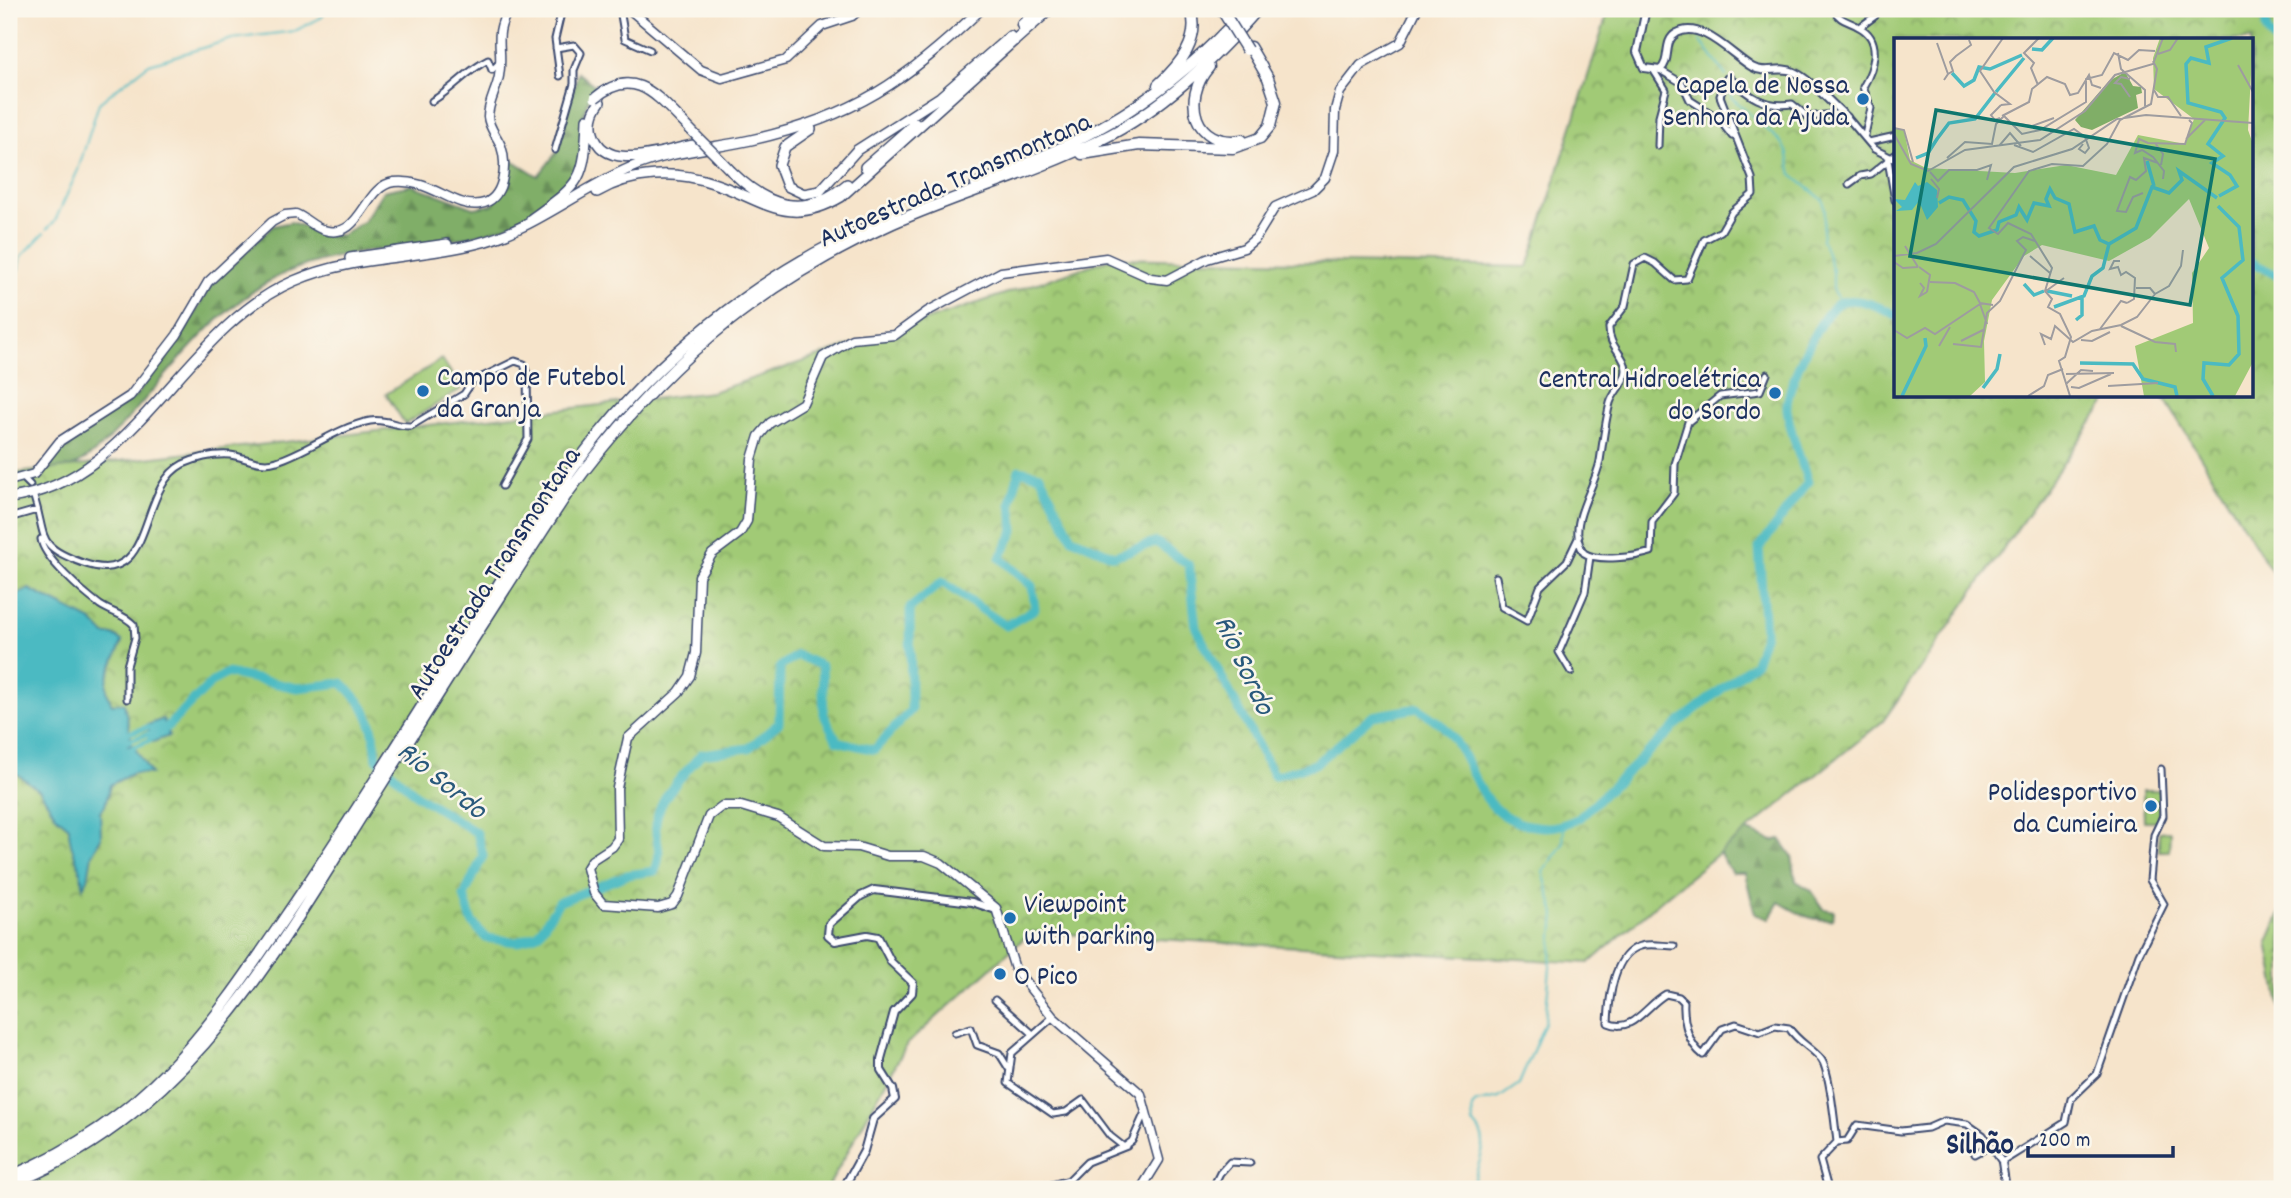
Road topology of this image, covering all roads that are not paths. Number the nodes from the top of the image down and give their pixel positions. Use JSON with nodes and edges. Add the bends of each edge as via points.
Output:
{"nodes":[{"id":1,"x":509,"y":9,"type":"edge"},
{"id":2,"x":562,"y":9,"type":"edge"},
{"id":3,"x":620,"y":9,"type":"edge"},
{"id":4,"x":629,"y":9,"type":"edge"},
{"id":5,"x":648,"y":9,"type":"edge"},
{"id":6,"x":655,"y":9,"type":"edge"},
{"id":7,"x":860,"y":9,"type":"edge"},
{"id":8,"x":975,"y":9,"type":"edge"},
{"id":9,"x":981,"y":9,"type":"edge"},
{"id":10,"x":1039,"y":9,"type":"edge"},
{"id":11,"x":1050,"y":9,"type":"edge"},
{"id":12,"x":1191,"y":9,"type":"edge"},
{"id":13,"x":1224,"y":9,"type":"edge"},
{"id":14,"x":1246,"y":9,"type":"edge"},
{"id":15,"x":1258,"y":9,"type":"edge"},
{"id":16,"x":1417,"y":9,"type":"edge"},
{"id":17,"x":1646,"y":9,"type":"edge"},
{"id":18,"x":1833,"y":9,"type":"edge"},
{"id":19,"x":1875,"y":16,"type":"dead end"},
{"id":20,"x":967,"y":22,"type":"junction"},
{"id":21,"x":1860,"y":27,"type":"junction"},
{"id":22,"x":1012,"y":38,"type":"junction"},
{"id":23,"x":1226,"y":45,"type":"junction"},
{"id":24,"x":556,"y":48,"type":"junction"},
{"id":25,"x":1248,"y":49,"type":"junction"},
{"id":26,"x":650,"y":50,"type":"dead end"},
{"id":27,"x":500,"y":60,"type":"junction"},
{"id":28,"x":1657,"y":70,"type":"junction"},
{"id":29,"x":560,"y":76,"type":"dead end"},
{"id":30,"x":956,"y":83,"type":"junction"},
{"id":31,"x":597,"y":100,"type":"junction"},
{"id":32,"x":432,"y":101,"type":"dead end"},
{"id":33,"x":1847,"y":117,"type":"junction"},
{"id":34,"x":1098,"y":131,"type":"junction"},
{"id":35,"x":1865,"y":135,"type":"junction"},
{"id":36,"x":750,"y":136,"type":"junction"},
{"id":37,"x":1894,"y":136,"type":"edge"},
{"id":38,"x":1869,"y":142,"type":"junction"},
{"id":39,"x":1738,"y":144,"type":"junction"},
{"id":40,"x":1658,"y":146,"type":"dead end"},
{"id":41,"x":555,"y":150,"type":"dead end"},
{"id":42,"x":1893,"y":158,"type":"edge"},
{"id":43,"x":1032,"y":170,"type":"junction"},
{"id":44,"x":728,"y":172,"type":"junction"},
{"id":45,"x":1894,"y":179,"type":"edge"},
{"id":46,"x":1849,"y":184,"type":"dead end"},
{"id":47,"x":782,"y":210,"type":"junction"},
{"id":48,"x":531,"y":219,"type":"junction"},
{"id":49,"x":364,"y":261,"type":"junction"},
{"id":50,"x":1766,"y":374,"type":"dead end"},
{"id":51,"x":9,"y":481,"type":"edge"},
{"id":52,"x":502,"y":486,"type":"dead end"},
{"id":53,"x":9,"y":496,"type":"edge"},
{"id":54,"x":34,"y":497,"type":"dead end"},
{"id":55,"x":37,"y":510,"type":"junction"},
{"id":56,"x":9,"y":518,"type":"edge"},
{"id":57,"x":40,"y":532,"type":"junction"},
{"id":58,"x":1579,"y":536,"type":"junction"},
{"id":59,"x":1590,"y":557,"type":"junction"},
{"id":60,"x":1496,"y":577,"type":"dead end"},
{"id":61,"x":473,"y":633,"type":"junction"},
{"id":62,"x":1571,"y":672,"type":"dead end"},
{"id":63,"x":127,"y":699,"type":"dead end"},
{"id":64,"x":2161,"y":769,"type":"dead end"},
{"id":65,"x":311,"y":887,"type":"junction"},
{"id":66,"x":974,"y":890,"type":"junction"},
{"id":67,"x":964,"y":901,"type":"junction"},
{"id":68,"x":998,"y":911,"type":"junction"},
{"id":69,"x":1674,"y":946,"type":"dead end"},
{"id":70,"x":995,"y":1000,"type":"dead end"},
{"id":71,"x":1053,"y":1017,"type":"junction"},
{"id":72,"x":955,"y":1032,"type":"dead end"},
{"id":73,"x":1033,"y":1034,"type":"junction"},
{"id":74,"x":1009,"y":1069,"type":"junction"},
{"id":75,"x":1147,"y":1110,"type":"junction"},
{"id":76,"x":1837,"y":1142,"type":"junction"},
{"id":77,"x":1127,"y":1146,"type":"junction"},
{"id":78,"x":1990,"y":1146,"type":"junction"},
{"id":79,"x":1975,"y":1154,"type":"dead end"},
{"id":80,"x":2003,"y":1162,"type":"junction"},
{"id":81,"x":1250,"y":1163,"type":"dead end"},
{"id":82,"x":9,"y":1177,"type":"edge"},
{"id":83,"x":9,"y":1185,"type":"edge"},
{"id":84,"x":1044,"y":1187,"type":"dead end"},
{"id":85,"x":843,"y":1189,"type":"edge"},
{"id":86,"x":1141,"y":1189,"type":"edge"},
{"id":87,"x":1212,"y":1189,"type":"edge"},
{"id":88,"x":1828,"y":1189,"type":"edge"},
{"id":89,"x":2006,"y":1189,"type":"edge"}],
"edges":[{"from":1,"to":27,"type":"main road","via":[[499,30]]},
{"from":2,"to":24,"type":"street"},
{"from":3,"to":26,"type":"street","via":[[625,39]]},
{"from":4,"to":7,"type":"main road","via":[[701,70],[718,78],[786,60],[822,26]]},
{"from":5,"to":6,"type":"street"},
{"from":8,"to":36,"type":"highway","via":[[913,67],[866,98],[808,123]]},
{"from":9,"to":20,"type":"highway"},
{"from":10,"to":22,"type":"highway"},
{"from":11,"to":22,"type":"highway"},
{"from":12,"to":34,"type":"highway","via":[[1191,43],[1180,64]]},
{"from":13,"to":25,"type":"highway","bridge":true},
{"from":14,"to":34,"type":"highway","name":"Autoestrada Transmontana","via":[[1164,89]]},
{"from":15,"to":23,"type":"highway","name":"Autoestrada Transmontana"},
{"from":16,"to":66,"type":"main road","via":[[1400,43],[1362,64],[1340,92],[1334,114],[1335,149],[1325,178],[1313,190],[1275,207],[1256,238],[1244,248],[1207,259],[1167,280],[1151,278],[1108,258],[1001,272],[928,311],[894,336],[857,338],[823,357],[804,402],[760,434],[752,462],[748,519],[740,533],[712,554],[699,576],[696,653],[690,676],[677,694],[629,736],[617,788],[619,837],[588,866],[598,900],[614,906],[659,908],[672,904],[709,816],[718,807],[732,805],[778,817],[824,846],[858,847],[886,856],[930,857]]},
{"from":17,"to":28,"type":"street","via":[[1637,55],[1642,66]]},
{"from":18,"to":21,"type":"street","via":[[1840,20]]},
{"from":19,"to":21,"type":"street"},
{"from":20,"to":30,"type":"highway","via":[[933,57],[891,89],[795,138],[780,159],[782,180],[804,194],[820,191],[862,146]]},
{"from":20,"to":49,"type":"highway","via":[[895,83],[820,122],[631,167],[534,223],[489,241]]},
{"from":21,"to":35,"type":"street","via":[[1870,37],[1875,57],[1872,74],[1863,87],[1871,107]]},
{"from":22,"to":30,"type":"highway"},
{"from":22,"to":47,"type":"highway","via":[[841,197],[815,210]]},
{"from":23,"to":25,"type":"highway","via":[[1196,83],[1193,98],[1198,122],[1213,136],[1233,141],[1256,133],[1270,103]]},
{"from":23,"to":43,"type":"highway","name":"Autoestrada Transmontana","via":[[1177,90],[1133,120]]},
{"from":24,"to":29,"type":"street"},
{"from":24,"to":41,"type":"street","via":[[574,45],[581,55]]},
{"from":25,"to":43,"type":"highway","via":[[1268,78],[1276,102],[1270,126],[1250,143],[1233,148],[1108,147]]},
{"from":27,"to":32,"type":"street","via":[[494,69],[488,60],[467,71],[451,90]]},
{"from":27,"to":51,"type":"main road","via":[[488,116],[502,148],[497,194],[481,204],[465,203],[419,183],[395,182],[379,188],[359,218],[341,229],[325,230],[293,214],[275,220],[206,285],[177,335],[133,394],[58,442],[28,477]]},
{"from":28,"to":33,"type":"street","via":[[1666,63],[1670,40],[1679,32],[1692,30],[1754,68],[1793,71]]},
{"from":28,"to":39,"type":"street","via":[[1682,83],[1689,100],[1719,119]]},
{"from":28,"to":40,"type":"street","via":[[1667,90],[1658,117]]},
{"from":30,"to":44,"type":"highway","via":[[826,199],[799,206],[782,204],[752,191]]},
{"from":31,"to":36,"type":"highway","via":[[592,120],[596,140],[623,157]]},
{"from":31,"to":44,"type":"highway","bridge":true,"via":[[611,86],[623,83],[649,89]]},
{"from":31,"to":48,"type":"highway","via":[[587,120],[586,158],[577,180],[564,196]]},
{"from":33,"to":35,"type":"street"},
{"from":33,"to":39,"type":"street","via":[[1808,117],[1792,104],[1770,106],[1745,93],[1729,77],[1720,95]]},
{"from":34,"to":61,"type":"highway","name":"Autoestrada Transmontana","via":[[1035,162],[825,247],[710,324],[652,375],[613,418],[528,538]]},
{"from":35,"to":38,"type":"street"},
{"from":36,"to":48,"type":"highway","via":[[677,150],[622,167]]},
{"from":37,"to":38,"type":"street"},
{"from":38,"to":42,"type":"street"},
{"from":39,"to":58,"type":"street","via":[[1753,180],[1753,195],[1732,212],[1721,230],[1704,240],[1689,278],[1673,279],[1644,258],[1633,265],[1625,306],[1608,328],[1626,374],[1611,401]]},
{"from":42,"to":45,"type":"street"},
{"from":42,"to":46,"type":"street"},
{"from":43,"to":61,"type":"highway","name":"Autoestrada Transmontana","via":[[894,223],[829,256],[743,310],[697,346],[603,444]]},
{"from":44,"to":47,"type":"highway","via":[[749,194]]},
{"from":47,"to":49,"type":"highway","via":[[693,177],[648,176],[603,188],[533,227],[493,243]]},
{"from":48,"to":53,"type":"highway","via":[[487,236],[325,263],[288,278],[215,329],[101,452],[52,482]]},
{"from":49,"to":53,"type":"highway","via":[[326,267],[250,305],[218,332],[104,455],[54,486]]},
{"from":50,"to":59,"type":"street","via":[[1760,391],[1720,396],[1688,422],[1675,464],[1674,493],[1652,520],[1651,552],[1621,558]]},
{"from":52,"to":57,"type":"street","via":[[528,439],[527,374],[524,364],[515,361],[472,382],[464,394],[411,426],[370,421],[325,436],[278,461],[264,463],[230,455],[184,464],[173,471],[158,493],[136,551],[115,567],[89,565],[60,554],[47,545]]},
{"from":54,"to":55,"type":"street"},
{"from":55,"to":56,"type":"street"},
{"from":55,"to":57,"type":"street"},
{"from":57,"to":63,"type":"street","via":[[42,548],[50,559],[98,604],[134,625]]},
{"from":58,"to":59,"type":"street","via":[[1582,550]]},
{"from":58,"to":60,"type":"street","via":[[1567,560],[1539,588],[1527,621],[1502,607]]},
{"from":59,"to":62,"type":"street","via":[[1584,593],[1559,653]]},
{"from":61,"to":65,"type":"highway","name":"Autoestrada Transmontana"},
{"from":64,"to":80,"type":"street","via":[[2163,816],[2154,835],[2150,880],[2164,904],[2139,954],[2097,1074],[2071,1099],[2066,1122]]},
{"from":65,"to":82,"type":"highway","name":"Autoestrada Transmontana","via":[[178,1063],[105,1125]]},
{"from":65,"to":83,"type":"highway","name":"Autoestrada Transmontana","via":[[223,1022],[165,1088],[88,1146]]},
{"from":66,"to":67,"type":"street"},
{"from":66,"to":68,"type":"main road"},
{"from":67,"to":68,"type":"street"},
{"from":67,"to":85,"type":"street","via":[[872,891],[829,924],[828,934],[835,941],[877,937],[891,962],[914,986],[894,1012],[881,1059],[881,1070],[895,1099],[873,1119],[864,1151]]},
{"from":68,"to":71,"type":"main road","via":[[1017,971]]},
{"from":69,"to":76,"type":"street","via":[[1642,945],[1626,956],[1616,973],[1608,1023],[1619,1028],[1629,1025],[1666,994],[1684,1002],[1683,1021],[1703,1055],[1721,1029],[1736,1024],[1760,1032],[1775,1026],[1790,1028],[1797,1041],[1822,1060]]},
{"from":70,"to":73,"type":"street"},
{"from":71,"to":73,"type":"street"},
{"from":71,"to":75,"type":"main road","via":[[1133,1084]]},
{"from":72,"to":74,"type":"street","via":[[971,1028],[977,1045],[999,1053]]},
{"from":73,"to":74,"type":"street","via":[[1012,1053]]},
{"from":74,"to":77,"type":"street","via":[[1008,1083],[1046,1111],[1063,1114],[1083,1100],[1110,1136]]},
{"from":75,"to":77,"type":"street"},
{"from":75,"to":86,"type":"main road","via":[[1159,1160]]},
{"from":76,"to":78,"type":"street","via":[[1847,1141],[1857,1125],[1901,1131],[1955,1121],[1983,1135]]},
{"from":76,"to":88,"type":"street","via":[[1820,1160]]},
{"from":77,"to":84,"type":"street","via":[[1087,1162],[1069,1180]]},
{"from":78,"to":79,"type":"street"},
{"from":78,"to":80,"type":"street"},
{"from":80,"to":89,"type":"street"},
{"from":81,"to":87,"type":"street","via":[[1230,1162]]}]}
